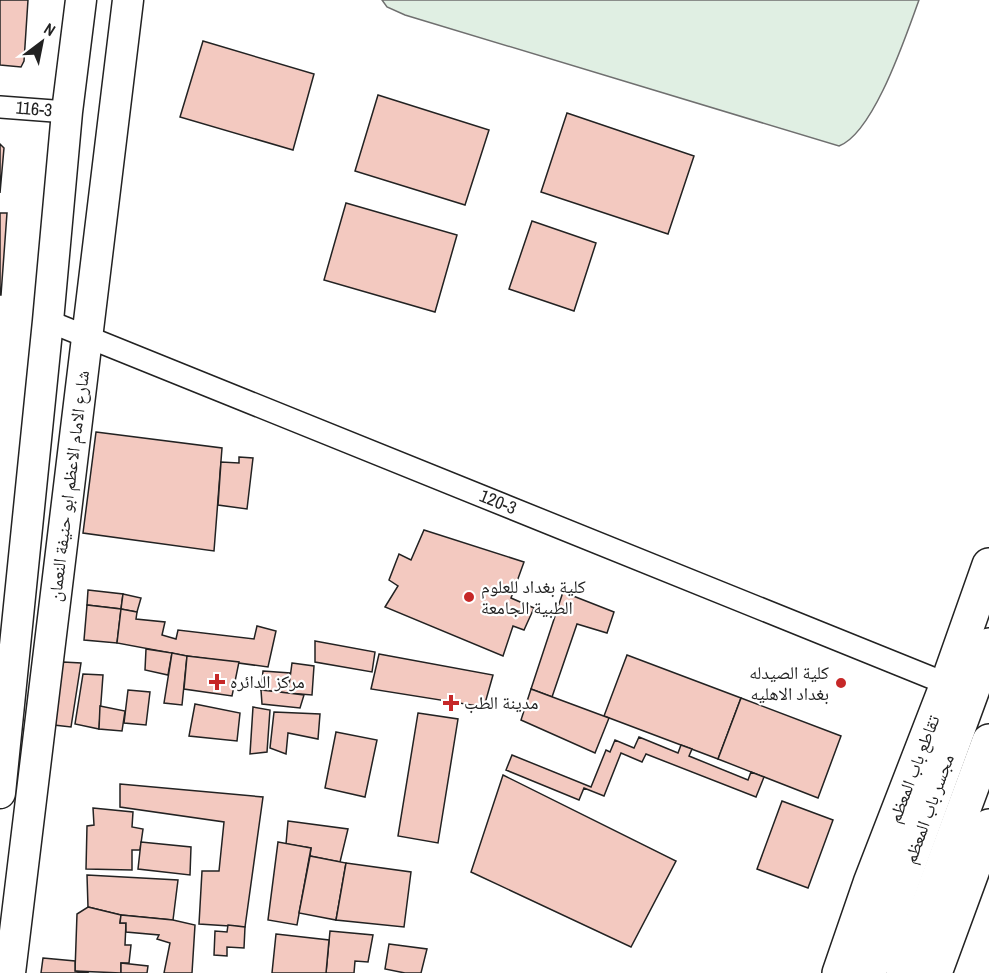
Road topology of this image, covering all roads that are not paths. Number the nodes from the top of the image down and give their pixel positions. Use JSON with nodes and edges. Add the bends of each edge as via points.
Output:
{"nodes":[{"id":1,"x":81,"y":0,"type":"edge"},
{"id":2,"x":128,"y":0,"type":"edge"},
{"id":3,"x":0,"y":106,"type":"edge"},
{"id":4,"x":67,"y":112,"type":"junction"},
{"id":5,"x":48,"y":321,"type":"junction"},
{"id":6,"x":87,"y":336,"type":"junction"},
{"id":7,"x":989,"y":565,"type":"edge"},
{"id":8,"x":989,"y":645,"type":"edge"},
{"id":9,"x":948,"y":684,"type":"junction"},
{"id":10,"x":989,"y":741,"type":"edge"},
{"id":11,"x":0,"y":793,"type":"edge"},
{"id":12,"x":989,"y":826,"type":"edge"},
{"id":13,"x":10,"y":973,"type":"edge"},
{"id":14,"x":839,"y":973,"type":"edge"},
{"id":15,"x":869,"y":973,"type":"edge"},
{"id":16,"x":903,"y":973,"type":"edge"},
{"id":17,"x":935,"y":973,"type":"edge"}],
"edges":[{"from":1,"to":4,"type":"main road","name":"شارع الامام الاعظم ابو حنيفة النعمان"},
{"from":2,"to":6,"type":"main road","name":"شارع الامام الاعظم ابو حنيفة النعمان"},
{"from":3,"to":4,"type":"street","name":"116-3"},
{"from":4,"to":5,"type":"main road","name":"شارع الامام الاعظم ابو حنيفة النعمان"},
{"from":5,"to":6,"type":"street","name":"120-3"},
{"from":5,"to":11,"type":"main road","name":"شارع الامام الاعظم ابو حنيفة النعمان"},
{"from":6,"to":9,"type":"street","name":"120-3"},
{"from":6,"to":13,"type":"main road","name":"شارع الامام الاعظم ابو حنيفة النعمان"},
{"from":7,"to":9,"type":"main road","name":"تقاطع باب المعظم"},
{"from":8,"to":15,"type":"main road","name":"مجسر باب المعظم"},
{"from":9,"to":14,"type":"main road","name":"تقاطع باب المعظم"},
{"from":10,"to":16,"type":"main road","name":"مجسر باب المعظم"},
{"from":12,"to":17,"type":"main road"}]}
